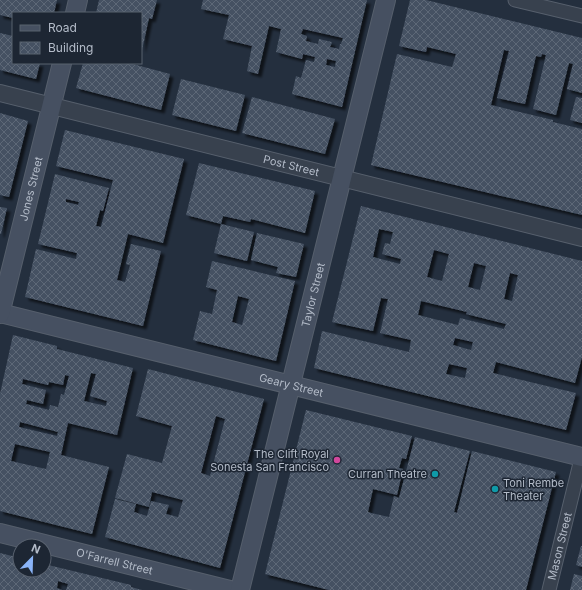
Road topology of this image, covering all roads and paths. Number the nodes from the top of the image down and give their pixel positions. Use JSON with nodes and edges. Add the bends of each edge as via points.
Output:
{"nodes":[{"id":1,"x":78,"y":0,"type":"edge"},
{"id":2,"x":386,"y":0,"type":"edge"},
{"id":3,"x":515,"y":0,"type":"edge"},
{"id":4,"x":75,"y":12,"type":"edge"},
{"id":5,"x":582,"y":16,"type":"edge"},
{"id":6,"x":62,"y":64,"type":"edge"},
{"id":7,"x":0,"y":93,"type":"edge"},
{"id":8,"x":52,"y":106,"type":"junction"},
{"id":9,"x":342,"y":178,"type":"junction"},
{"id":10,"x":582,"y":238,"type":"edge"},
{"id":11,"x":0,"y":313,"type":"edge"},
{"id":12,"x":291,"y":385,"type":"junction"},
{"id":13,"x":582,"y":456,"type":"edge"},
{"id":14,"x":0,"y":532,"type":"edge"},
{"id":15,"x":230,"y":590,"type":"edge"},
{"id":16,"x":240,"y":590,"type":"edge"},
{"id":17,"x":549,"y":590,"type":"edge"}],
"edges":[{"from":1,"to":4,"type":"main road"},
{"from":2,"to":9,"type":"main road","name":"Taylor Street"},
{"from":3,"to":5,"type":"street"},
{"from":6,"to":8,"type":"main road","name":"Jones Street"},
{"from":7,"to":8,"type":"street","name":"Post Street"},
{"from":8,"to":9,"type":"street","name":"Post Street"},
{"from":8,"to":11,"type":"main road","name":"Jones Street"},
{"from":9,"to":10,"type":"street","name":"Post Street"},
{"from":9,"to":12,"type":"main road","name":"Taylor Street"},
{"from":11,"to":12,"type":"main road","name":"Geary Street"},
{"from":12,"to":13,"type":"main road","name":"Geary Street"},
{"from":12,"to":16,"type":"main road","name":"Taylor Street"},
{"from":13,"to":17,"type":"street","name":"Mason Street"},
{"from":14,"to":15,"type":"main road","name":"O'Farrell Street"}]}
